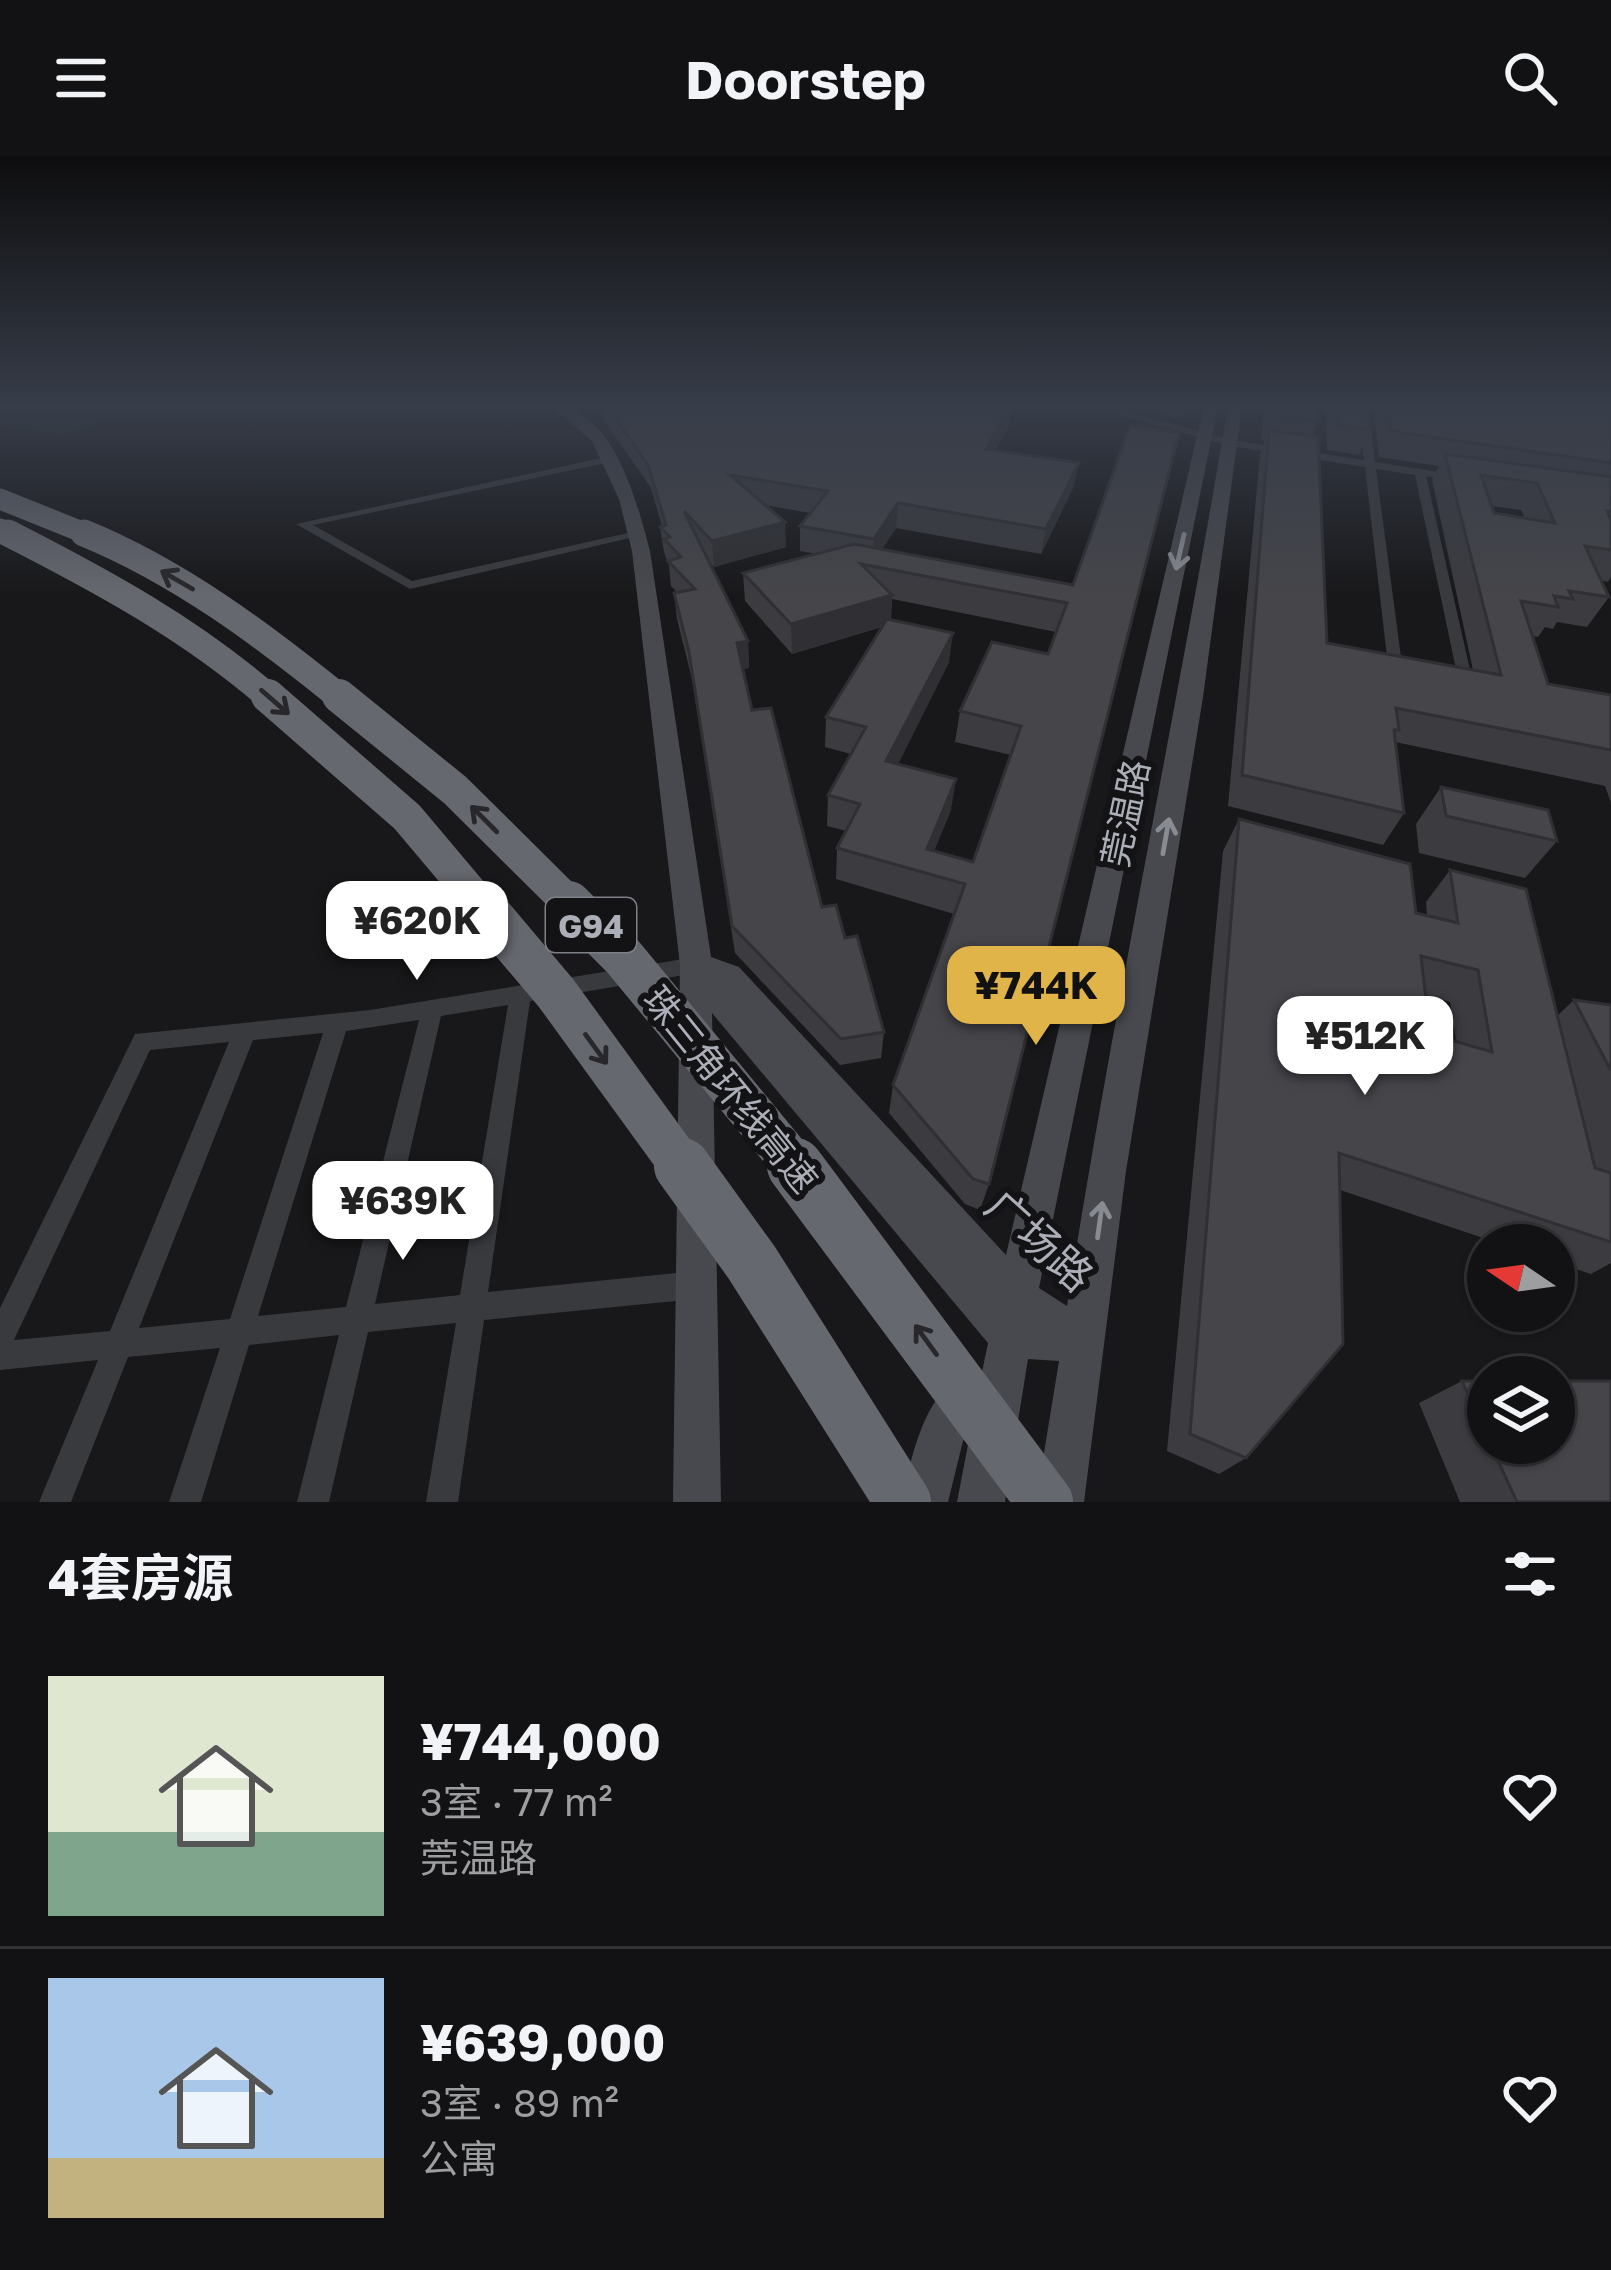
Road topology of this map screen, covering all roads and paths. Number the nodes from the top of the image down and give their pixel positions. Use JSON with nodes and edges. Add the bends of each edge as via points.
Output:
{"nodes":[{"id":1,"x":564,"y":469,"type":"edge"},
{"id":2,"x":614,"y":469,"type":"edge"},
{"id":3,"x":1211,"y":469,"type":"edge"},
{"id":4,"x":1214,"y":469,"type":"edge"},
{"id":5,"x":1316,"y":469,"type":"edge"},
{"id":6,"x":1372,"y":469,"type":"edge"},
{"id":7,"x":1395,"y":469,"type":"edge"},
{"id":8,"x":1420,"y":472,"type":"junction"},
{"id":9,"x":1463,"y":478,"type":"edge"},
{"id":10,"x":1316,"y":481,"type":"edge"},
{"id":11,"x":0,"y":499,"type":"edge"},
{"id":12,"x":0,"y":529,"type":"edge"},
{"id":13,"x":637,"y":535,"type":"junction"},
{"id":14,"x":1394,"y":657,"type":"edge"},
{"id":15,"x":1464,"y":674,"type":"edge"},
{"id":16,"x":696,"y":965,"type":"junction"},
{"id":17,"x":520,"y":997,"type":"junction"},
{"id":18,"x":432,"y":1010,"type":"junction"},
{"id":19,"x":338,"y":1022,"type":"junction"},
{"id":20,"x":245,"y":1031,"type":"junction"},
{"id":21,"x":696,"y":1285,"type":"junction"},
{"id":22,"x":472,"y":1308,"type":"junction"},
{"id":23,"x":1014,"y":1317,"type":"junction"},
{"id":24,"x":357,"y":1319,"type":"junction"},
{"id":25,"x":239,"y":1332,"type":"junction"},
{"id":26,"x":0,"y":1338,"type":"edge"},
{"id":27,"x":1083,"y":1341,"type":"junction"},
{"id":28,"x":119,"y":1344,"type":"junction"},
{"id":29,"x":0,"y":1356,"type":"edge"},
{"id":30,"x":55,"y":1502,"type":"edge"},
{"id":31,"x":185,"y":1502,"type":"edge"},
{"id":32,"x":313,"y":1502,"type":"edge"},
{"id":33,"x":442,"y":1502,"type":"edge"},
{"id":34,"x":697,"y":1502,"type":"edge"},
{"id":35,"x":903,"y":1502,"type":"edge"},
{"id":36,"x":924,"y":1502,"type":"edge"},
{"id":37,"x":981,"y":1502,"type":"edge"},
{"id":38,"x":1045,"y":1502,"type":"edge"},
{"id":39,"x":1060,"y":1502,"type":"edge"}],
"edges":[{"from":1,"to":13,"type":"street","via":[[302,524],[410,585]]},
{"from":2,"to":13,"type":"main road","name":"广场路"},
{"from":3,"to":23,"type":"main road","name":"莞温路","one_way":true},
{"from":27,"to":4,"type":"main road","name":"莞温路","one_way":true},
{"from":5,"to":10,"type":"street"},
{"from":6,"to":14,"type":"street"},
{"from":7,"to":8,"type":"street"},
{"from":8,"to":9,"type":"street"},
{"from":8,"to":15,"type":"street"},
{"from":38,"to":11,"type":"highway","name":"珠三角环线高速","number":"G94","one_way":true,"bridge":true,"via":[[833,1212],[669,1012],[455,790],[282,650],[179,580]]},
{"from":12,"to":35,"type":"highway","number":"G94","one_way":true,"bridge":true,"via":[[135,598],[236,668],[407,817],[556,993],[752,1263]]},
{"from":13,"to":16,"type":"main road","name":"广场路"},
{"from":16,"to":17,"type":"street"},
{"from":16,"to":21,"type":"main road","name":"广场路"},
{"from":16,"to":23,"type":"main road","name":"广场路"},
{"from":17,"to":18,"type":"street"},
{"from":17,"to":22,"type":"street"},
{"from":18,"to":19,"type":"street"},
{"from":18,"to":24,"type":"street"},
{"from":19,"to":20,"type":"street"},
{"from":19,"to":25,"type":"street"},
{"from":20,"to":26,"type":"street","via":[[143,1041]]},
{"from":20,"to":28,"type":"street"},
{"from":21,"to":22,"type":"street"},
{"from":21,"to":34,"type":"main road","name":"广场路"},
{"from":22,"to":24,"type":"street"},
{"from":22,"to":33,"type":"street"},
{"from":23,"to":27,"type":"main road","name":"广场路"},
{"from":23,"to":36,"type":"main road","via":[[943,1431]]},
{"from":23,"to":37,"type":"main road","name":"莞温路"},
{"from":24,"to":25,"type":"street"},
{"from":24,"to":32,"type":"street"},
{"from":25,"to":28,"type":"street"},
{"from":25,"to":31,"type":"street"},
{"from":27,"to":39,"type":"main road","name":"莞温路"},
{"from":28,"to":29,"type":"street"},
{"from":28,"to":30,"type":"street"}]}
